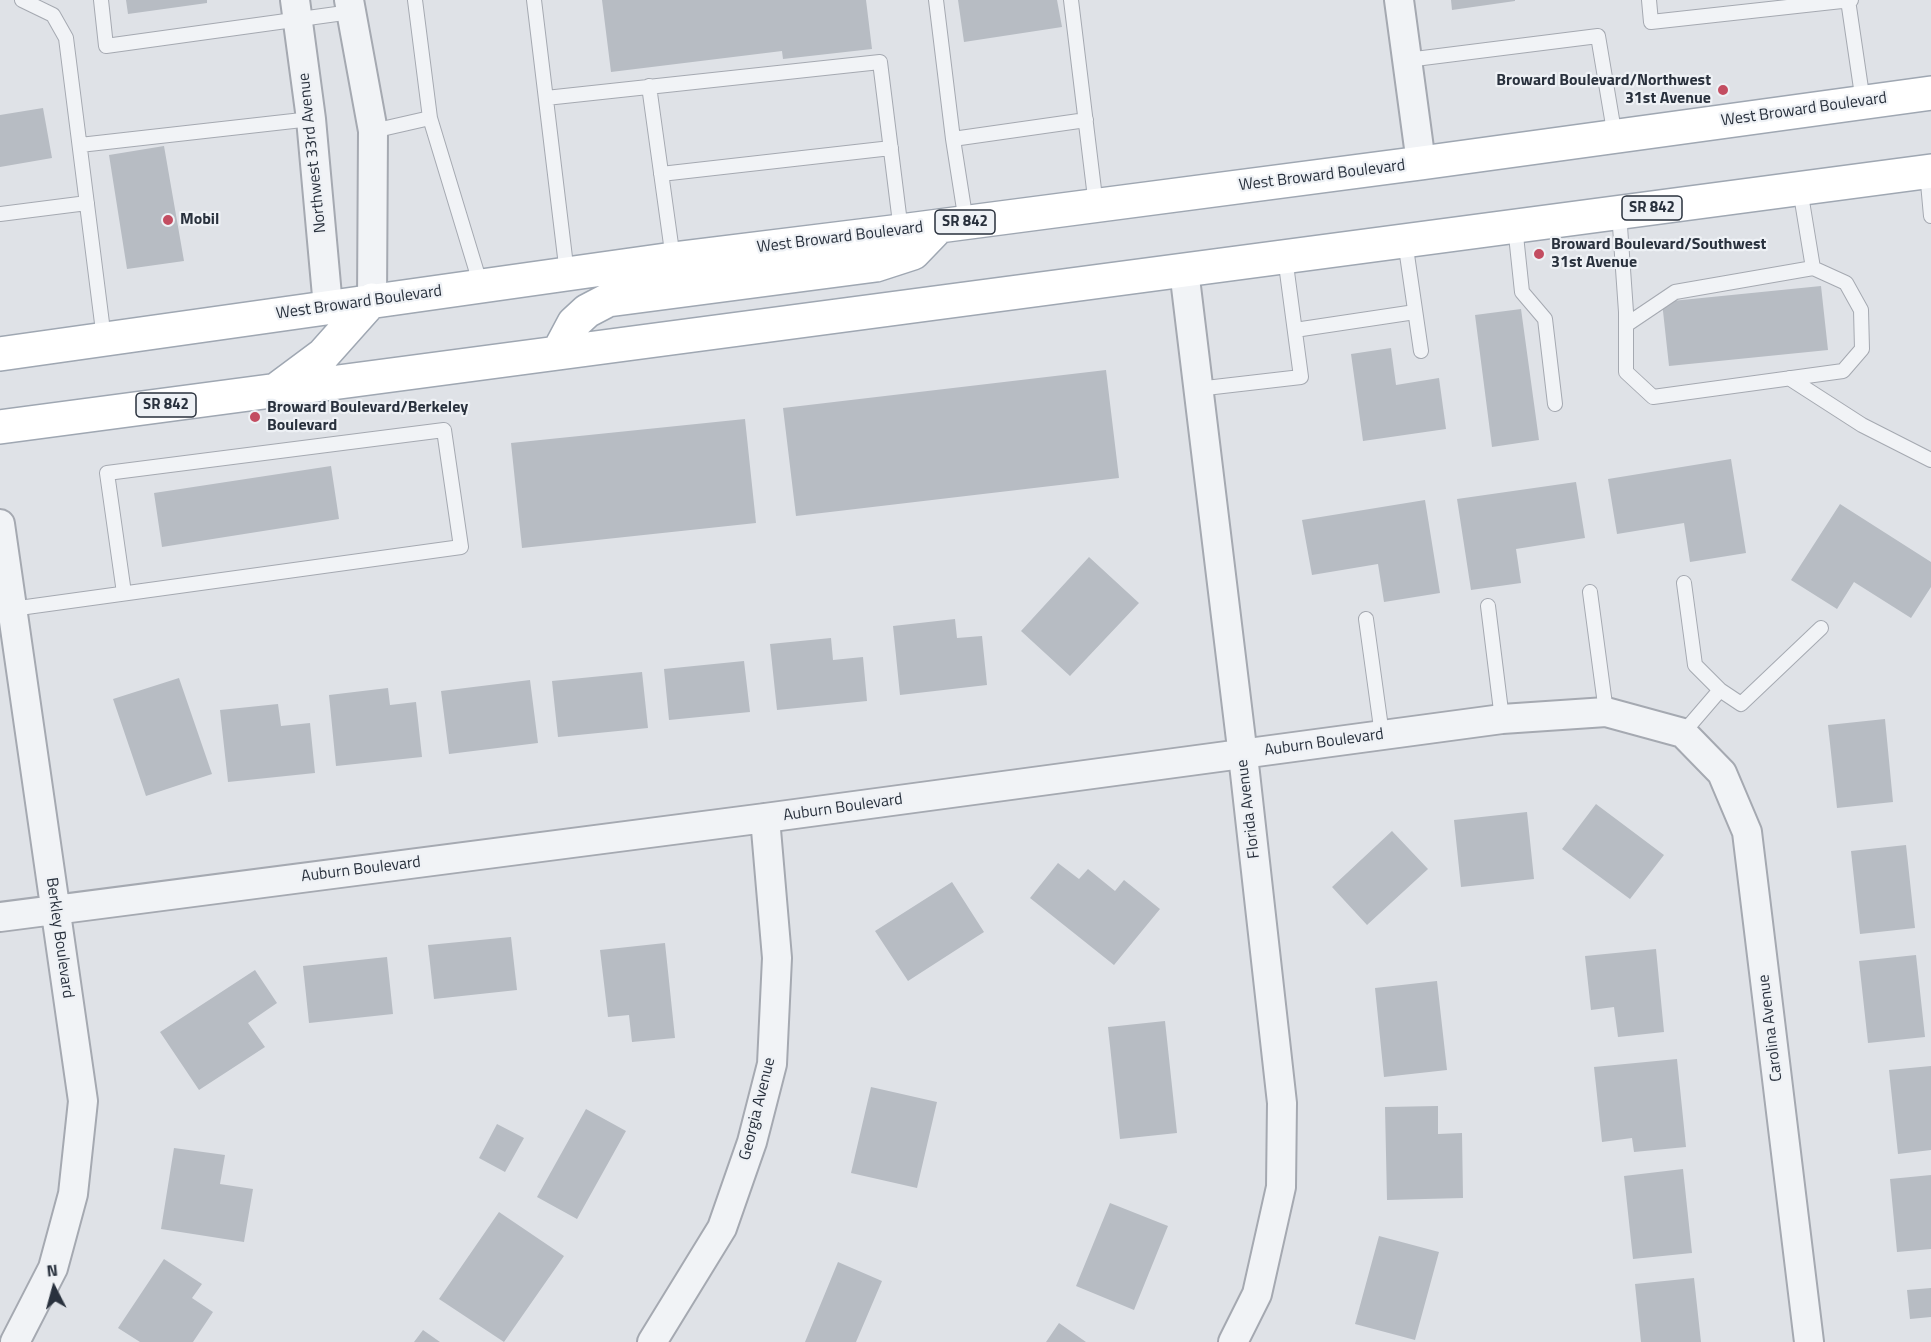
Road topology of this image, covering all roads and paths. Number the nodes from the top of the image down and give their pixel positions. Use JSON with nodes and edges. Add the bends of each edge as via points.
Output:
{"nodes":[{"id":1,"x":22,"y":0,"type":"edge"},
{"id":2,"x":101,"y":0,"type":"edge"},
{"id":3,"x":415,"y":0,"type":"edge"},
{"id":4,"x":534,"y":0,"type":"edge"},
{"id":5,"x":936,"y":0,"type":"edge"},
{"id":6,"x":1071,"y":0,"type":"edge"},
{"id":7,"x":1399,"y":0,"type":"edge"},
{"id":8,"x":1649,"y":0,"type":"edge"},
{"id":9,"x":1849,"y":0,"type":"edge"},
{"id":10,"x":350,"y":6,"type":"edge"},
{"id":11,"x":297,"y":9,"type":"edge"},
{"id":12,"x":1407,"y":60,"type":"junction"},
{"id":13,"x":649,"y":86,"type":"junction"},
{"id":14,"x":1931,"y":93,"type":"edge"},
{"id":15,"x":546,"y":98,"type":"junction"},
{"id":16,"x":1863,"y":102,"type":"junction"},
{"id":17,"x":430,"y":118,"type":"junction"},
{"id":18,"x":311,"y":119,"type":"junction"},
{"id":19,"x":1086,"y":120,"type":"junction"},
{"id":20,"x":373,"y":131,"type":"junction"},
{"id":21,"x":1615,"y":137,"type":"junction"},
{"id":22,"x":952,"y":139,"type":"junction"},
{"id":23,"x":80,"y":145,"type":"junction"},
{"id":24,"x":891,"y":148,"type":"junction"},
{"id":25,"x":1421,"y":164,"type":"junction"},
{"id":26,"x":1929,"y":172,"type":"edge"},
{"id":27,"x":661,"y":174,"type":"junction"},
{"id":28,"x":1800,"y":189,"type":"junction"},
{"id":29,"x":87,"y":203,"type":"junction"},
{"id":30,"x":1096,"y":206,"type":"junction"},
{"id":31,"x":1619,"y":212,"type":"junction"},
{"id":32,"x":0,"y":214,"type":"edge"},
{"id":33,"x":1931,"y":216,"type":"edge"},
{"id":34,"x":953,"y":224,"type":"junction"},
{"id":35,"x":1515,"y":226,"type":"junction"},
{"id":36,"x":901,"y":231,"type":"junction"},
{"id":37,"x":1405,"y":241,"type":"junction"},
{"id":38,"x":1285,"y":257,"type":"junction"},
{"id":39,"x":673,"y":259,"type":"junction"},
{"id":40,"x":1813,"y":268,"type":"junction"},
{"id":41,"x":1184,"y":270,"type":"junction"},
{"id":42,"x":567,"y":274,"type":"junction"},
{"id":43,"x":481,"y":286,"type":"junction"},
{"id":44,"x":372,"y":300,"type":"junction"},
{"id":45,"x":328,"y":307,"type":"junction"},
{"id":46,"x":1415,"y":312,"type":"junction"},
{"id":47,"x":1626,"y":325,"type":"junction"},
{"id":48,"x":1295,"y":330,"type":"junction"},
{"id":49,"x":104,"y":339,"type":"junction"},
{"id":50,"x":1420,"y":351,"type":"dead end"},
{"id":51,"x":558,"y":353,"type":"junction"},
{"id":52,"x":0,"y":354,"type":"edge"},
{"id":53,"x":1790,"y":378,"type":"junction"},
{"id":54,"x":1197,"y":389,"type":"junction"},
{"id":55,"x":274,"y":391,"type":"junction"},
{"id":56,"x":1555,"y":404,"type":"dead end"},
{"id":57,"x":0,"y":427,"type":"edge"},
{"id":58,"x":1931,"y":460,"type":"edge"},
{"id":59,"x":0,"y":524,"type":"edge"},
{"id":60,"x":1684,"y":583,"type":"dead end"},
{"id":61,"x":1590,"y":591,"type":"dead end"},
{"id":62,"x":124,"y":593,"type":"junction"},
{"id":63,"x":1488,"y":606,"type":"dead end"},
{"id":64,"x":12,"y":609,"type":"junction"},
{"id":65,"x":1366,"y":619,"type":"dead end"},
{"id":66,"x":1821,"y":628,"type":"dead end"},
{"id":67,"x":1720,"y":690,"type":"junction"},
{"id":68,"x":1606,"y":712,"type":"junction"},
{"id":69,"x":1502,"y":719,"type":"junction"},
{"id":70,"x":1683,"y":733,"type":"junction"},
{"id":71,"x":1382,"y":735,"type":"junction"},
{"id":72,"x":1242,"y":756,"type":"junction"},
{"id":73,"x":765,"y":818,"type":"junction"},
{"id":74,"x":54,"y":910,"type":"junction"},
{"id":75,"x":0,"y":916,"type":"edge"},
{"id":76,"x":15,"y":1342,"type":"edge"},
{"id":77,"x":652,"y":1342,"type":"edge"},
{"id":78,"x":1233,"y":1342,"type":"edge"},
{"id":79,"x":1809,"y":1342,"type":"edge"}],
"edges":[{"from":1,"to":23,"type":"lane","via":[[53,15],[66,38]]},
{"from":2,"to":11,"type":"lane","via":[[106,46]]},
{"from":3,"to":17,"type":"lane"},
{"from":4,"to":15,"type":"lane"},
{"from":5,"to":22,"type":"lane"},
{"from":6,"to":19,"type":"lane"},
{"from":7,"to":12,"type":"street"},
{"from":8,"to":9,"type":"lane","via":[[1652,22]]},
{"from":9,"to":16,"type":"lane"},
{"from":10,"to":11,"type":"lane"},
{"from":10,"to":20,"type":"street"},
{"from":11,"to":18,"type":"street","name":"Northwest 33rd Avenue"},
{"from":12,"to":21,"type":"lane","via":[[1598,36]]},
{"from":12,"to":25,"type":"street"},
{"from":13,"to":15,"type":"lane"},
{"from":13,"to":24,"type":"lane","via":[[880,62]]},
{"from":13,"to":27,"type":"lane"},
{"from":14,"to":16,"type":"main road","name":"West Broward Boulevard","number":"SR 842"},
{"from":15,"to":42,"type":"lane"},
{"from":16,"to":21,"type":"main road","name":"West Broward Boulevard","number":"SR 842"},
{"from":17,"to":20,"type":"lane"},
{"from":17,"to":43,"type":"lane"},
{"from":18,"to":23,"type":"lane"},
{"from":18,"to":45,"type":"street","name":"Northwest 33rd Avenue"},
{"from":19,"to":22,"type":"lane"},
{"from":19,"to":30,"type":"lane"},
{"from":20,"to":44,"type":"street"},
{"from":21,"to":25,"type":"main road","name":"West Broward Boulevard","number":"SR 842"},
{"from":22,"to":34,"type":"lane"},
{"from":23,"to":29,"type":"lane"},
{"from":24,"to":27,"type":"lane"},
{"from":24,"to":36,"type":"lane"},
{"from":25,"to":30,"type":"main road","name":"West Broward Boulevard","number":"SR 842"},
{"from":26,"to":28,"type":"main road","number":"SR 842"},
{"from":26,"to":33,"type":"lane"},
{"from":27,"to":39,"type":"lane"},
{"from":28,"to":31,"type":"main road","number":"SR 842"},
{"from":28,"to":40,"type":"lane"},
{"from":29,"to":32,"type":"lane"},
{"from":29,"to":49,"type":"lane"},
{"from":30,"to":34,"type":"main road","name":"West Broward Boulevard","number":"SR 842"},
{"from":31,"to":35,"type":"main road","number":"SR 842"},
{"from":31,"to":47,"type":"lane"},
{"from":34,"to":36,"type":"main road","name":"West Broward Boulevard","number":"SR 842"},
{"from":34,"to":51,"type":"main road","via":[[913,253],[876,265],[608,300],[587,310],[574,323]]},
{"from":35,"to":37,"type":"main road","number":"SR 842"},
{"from":35,"to":56,"type":"lane","via":[[1522,292],[1545,319]]},
{"from":36,"to":39,"type":"main road","name":"West Broward Boulevard","number":"SR 842"},
{"from":37,"to":38,"type":"main road","number":"SR 842"},
{"from":37,"to":46,"type":"lane"},
{"from":38,"to":41,"type":"main road","number":"SR 842"},
{"from":38,"to":48,"type":"lane"},
{"from":39,"to":42,"type":"main road","name":"West Broward Boulevard","number":"SR 842"},
{"from":40,"to":47,"type":"lane","via":[[1675,292]]},
{"from":40,"to":53,"type":"lane","via":[[1846,283],[1861,310],[1862,350],[1843,371]]},
{"from":41,"to":51,"type":"main road","number":"SR 842"},
{"from":41,"to":54,"type":"street","name":"Florida Avenue"},
{"from":42,"to":43,"type":"main road","name":"West Broward Boulevard","number":"SR 842"},
{"from":43,"to":44,"type":"main road","name":"West Broward Boulevard","number":"SR 842"},
{"from":44,"to":45,"type":"main road","name":"West Broward Boulevard","number":"SR 842"},
{"from":44,"to":55,"type":"main road","via":[[323,355]]},
{"from":45,"to":49,"type":"main road","name":"West Broward Boulevard","number":"SR 842"},
{"from":46,"to":48,"type":"lane"},
{"from":46,"to":50,"type":"lane"},
{"from":47,"to":53,"type":"lane","via":[[1626,372],[1653,398]]},
{"from":48,"to":54,"type":"lane","via":[[1301,377]]},
{"from":49,"to":52,"type":"main road","name":"West Broward Boulevard","number":"SR 842"},
{"from":51,"to":55,"type":"main road","number":"SR 842"},
{"from":53,"to":58,"type":"lane","via":[[1862,425]]},
{"from":54,"to":72,"type":"street","name":"Florida Avenue"},
{"from":55,"to":57,"type":"main road","number":"SR 842"},
{"from":59,"to":64,"type":"street","name":"Berkley Boulevard"},
{"from":60,"to":67,"type":"lane","via":[[1695,665]]},
{"from":61,"to":68,"type":"lane"},
{"from":62,"to":62,"type":"lane","via":[[461,547],[444,430],[107,473]]},
{"from":62,"to":64,"type":"lane"},
{"from":63,"to":69,"type":"lane"},
{"from":64,"to":74,"type":"street","name":"Berkley Boulevard"},
{"from":65,"to":71,"type":"lane"},
{"from":66,"to":67,"type":"lane","via":[[1741,704]]},
{"from":67,"to":70,"type":"lane"},
{"from":68,"to":69,"type":"street","name":"Auburn Boulevard"},
{"from":68,"to":70,"type":"street","name":"Auburn Boulevard"},
{"from":69,"to":71,"type":"street","name":"Auburn Boulevard"},
{"from":70,"to":79,"type":"street","name":"Carolina Avenue","via":[[1722,773],[1747,832]]},
{"from":71,"to":72,"type":"street","name":"Auburn Boulevard"},
{"from":72,"to":73,"type":"street","name":"Auburn Boulevard"},
{"from":72,"to":78,"type":"street","name":"Florida Avenue","via":[[1282,1103],[1281,1187],[1257,1294]]},
{"from":73,"to":74,"type":"street","name":"Auburn Boulevard"},
{"from":73,"to":77,"type":"street","name":"Georgia Avenue","via":[[777,958],[772,1065],[752,1142],[722,1228]]},
{"from":74,"to":75,"type":"street","name":"Auburn Boulevard"},
{"from":74,"to":76,"type":"street","name":"Berkley Boulevard","via":[[83,1101],[73,1194],[53,1268]]}]}
